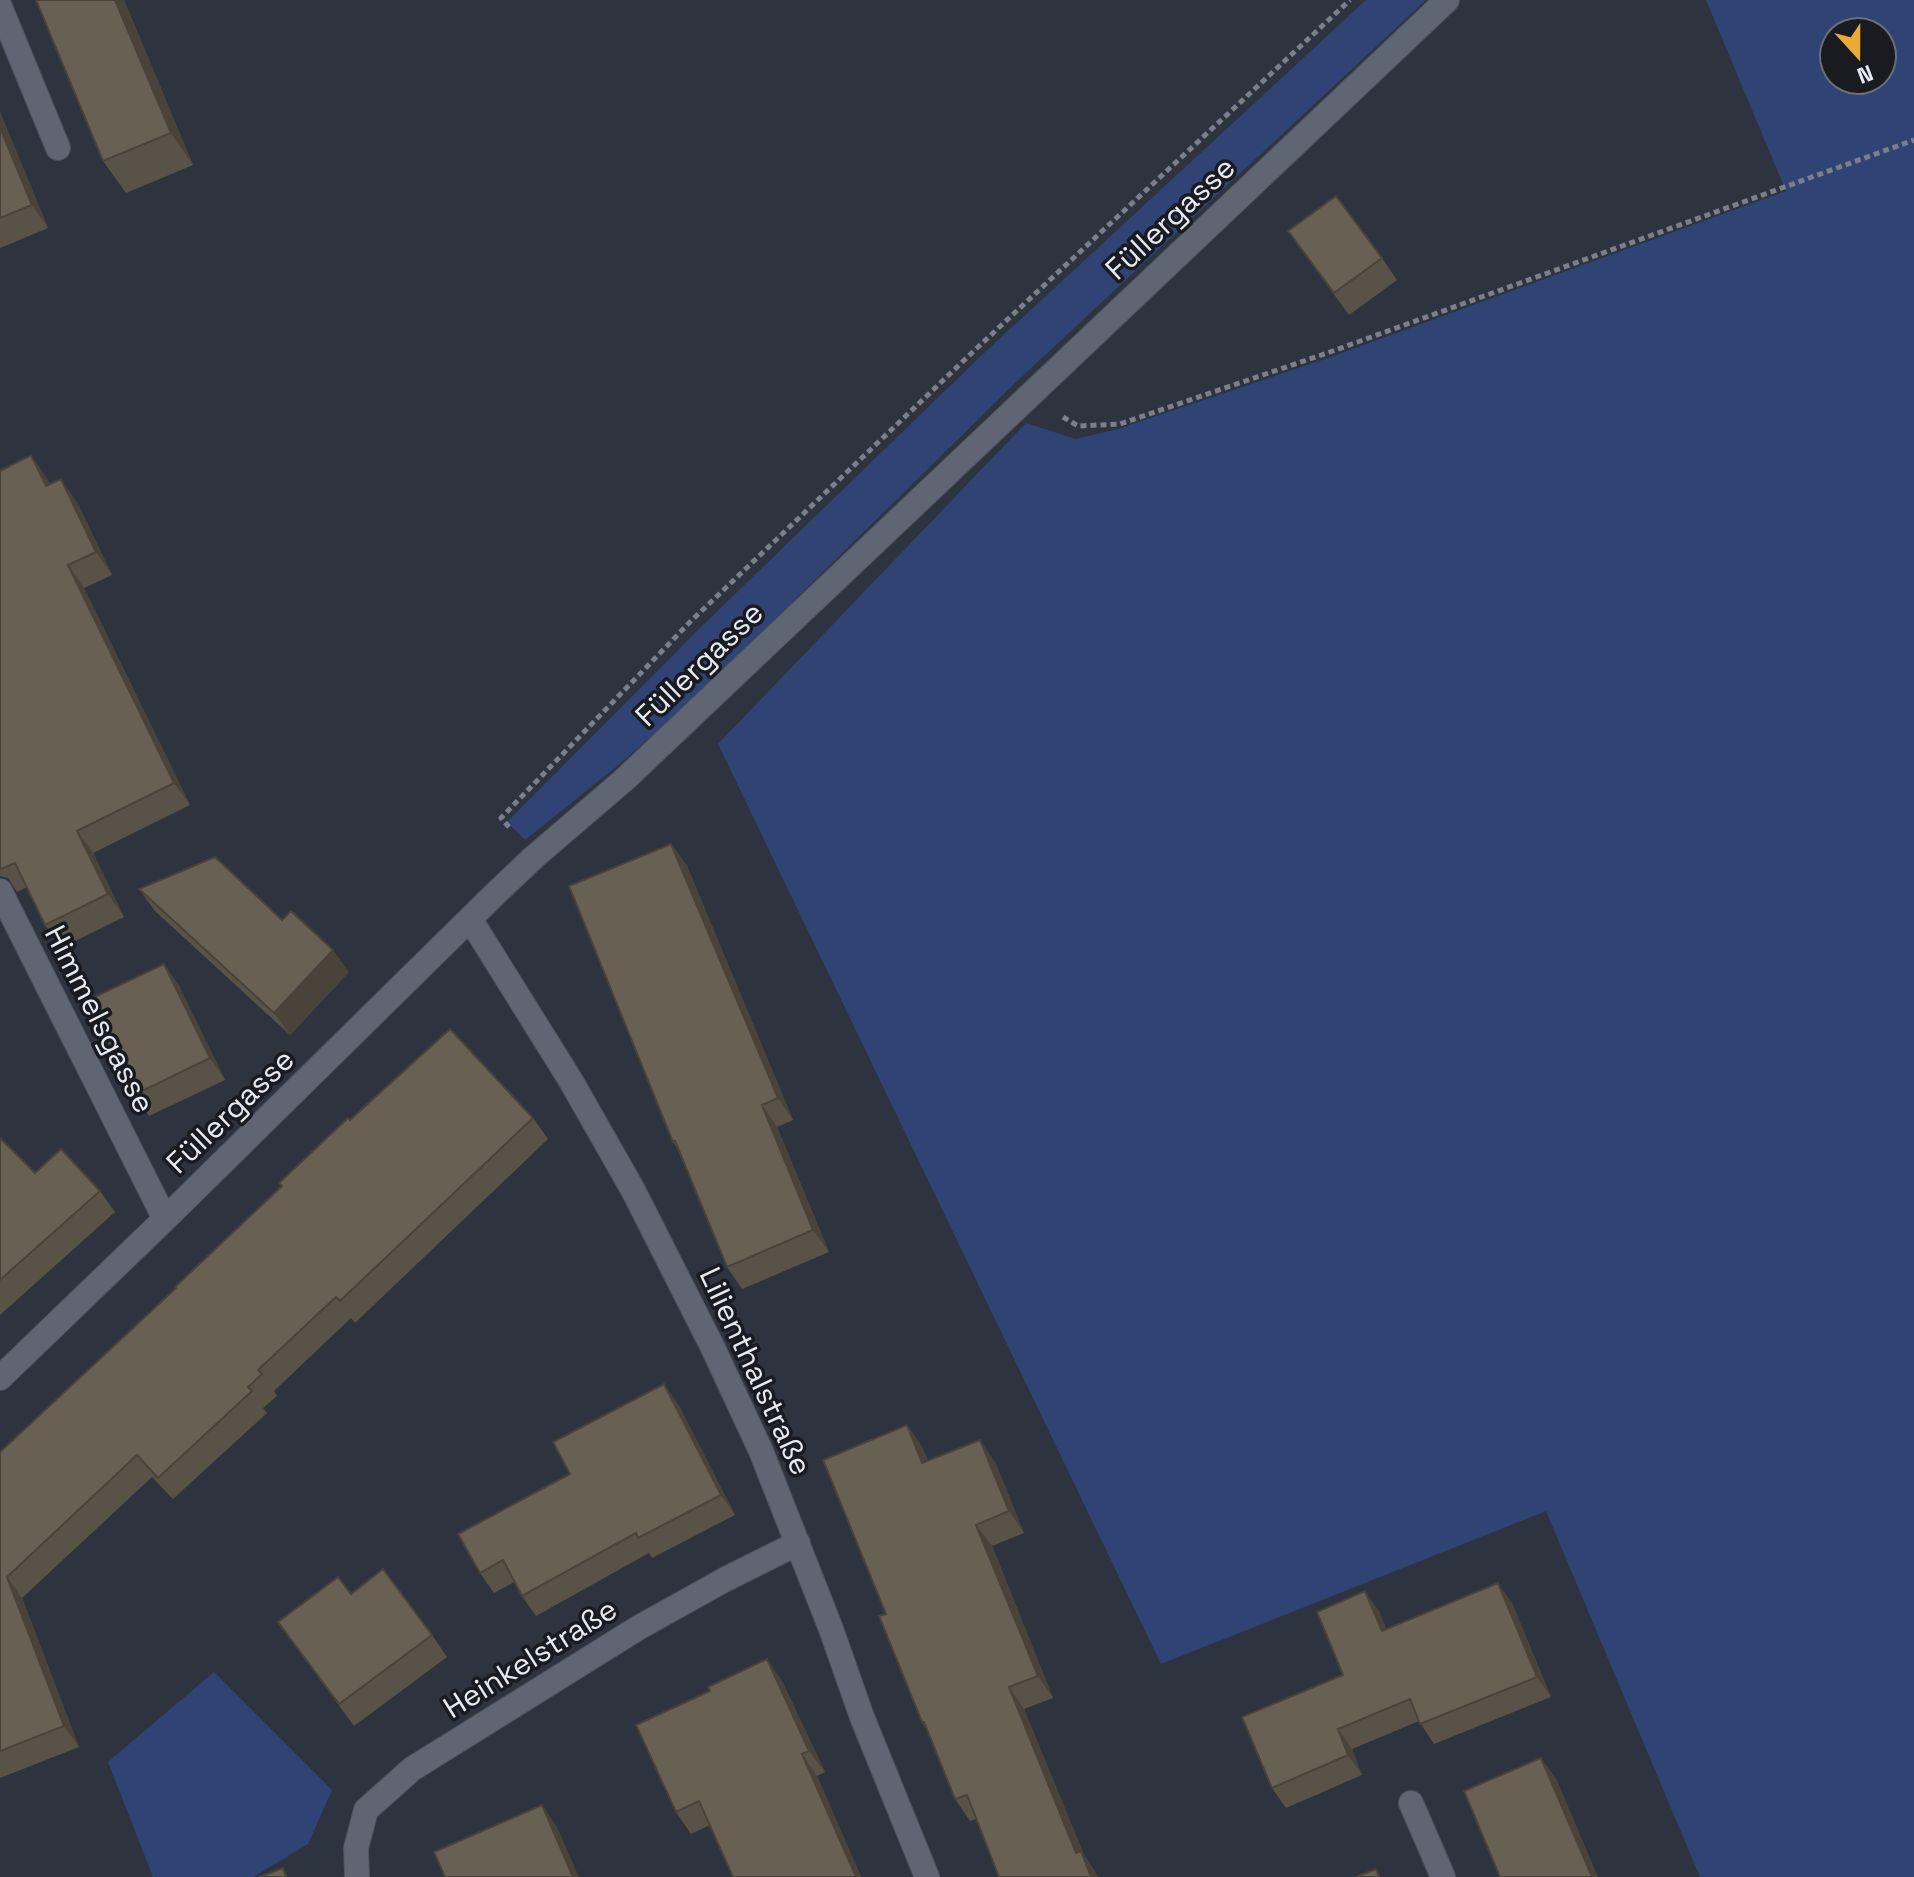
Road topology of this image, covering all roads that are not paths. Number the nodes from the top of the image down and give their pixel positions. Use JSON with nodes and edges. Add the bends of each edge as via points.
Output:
{"nodes":[{"id":1,"x":1447,"y":0,"type":"edge"},
{"id":2,"x":0,"y":7,"type":"edge"},
{"id":3,"x":58,"y":148,"type":"dead end"},
{"id":4,"x":0,"y":891,"type":"edge"},
{"id":5,"x":470,"y":919,"type":"junction"},
{"id":6,"x":165,"y":1219,"type":"junction"},
{"id":7,"x":0,"y":1378,"type":"edge"},
{"id":8,"x":798,"y":1543,"type":"junction"},
{"id":9,"x":1411,"y":1803,"type":"dead end"},
{"id":10,"x":357,"y":1877,"type":"edge"},
{"id":11,"x":927,"y":1877,"type":"edge"},
{"id":12,"x":1443,"y":1877,"type":"edge"}],
"edges":[{"from":1,"to":5,"type":"street","name":"Füllergasse","via":[[624,780]]},
{"from":2,"to":3,"type":"street"},
{"from":4,"to":6,"type":"street","name":"Himmelsgasse"},
{"from":5,"to":6,"type":"street","name":"Füllergasse"},
{"from":5,"to":8,"type":"street","name":"Lilienthalstraße","via":[[633,1190],[712,1346]]},
{"from":6,"to":7,"type":"street","name":"Füllergasse"},
{"from":8,"to":10,"type":"street","name":"Heinkelstraße","via":[[638,1628],[412,1769],[366,1810],[356,1848]]},
{"from":8,"to":11,"type":"street","name":"Lilienthalstraße"},
{"from":9,"to":12,"type":"street"}]}
